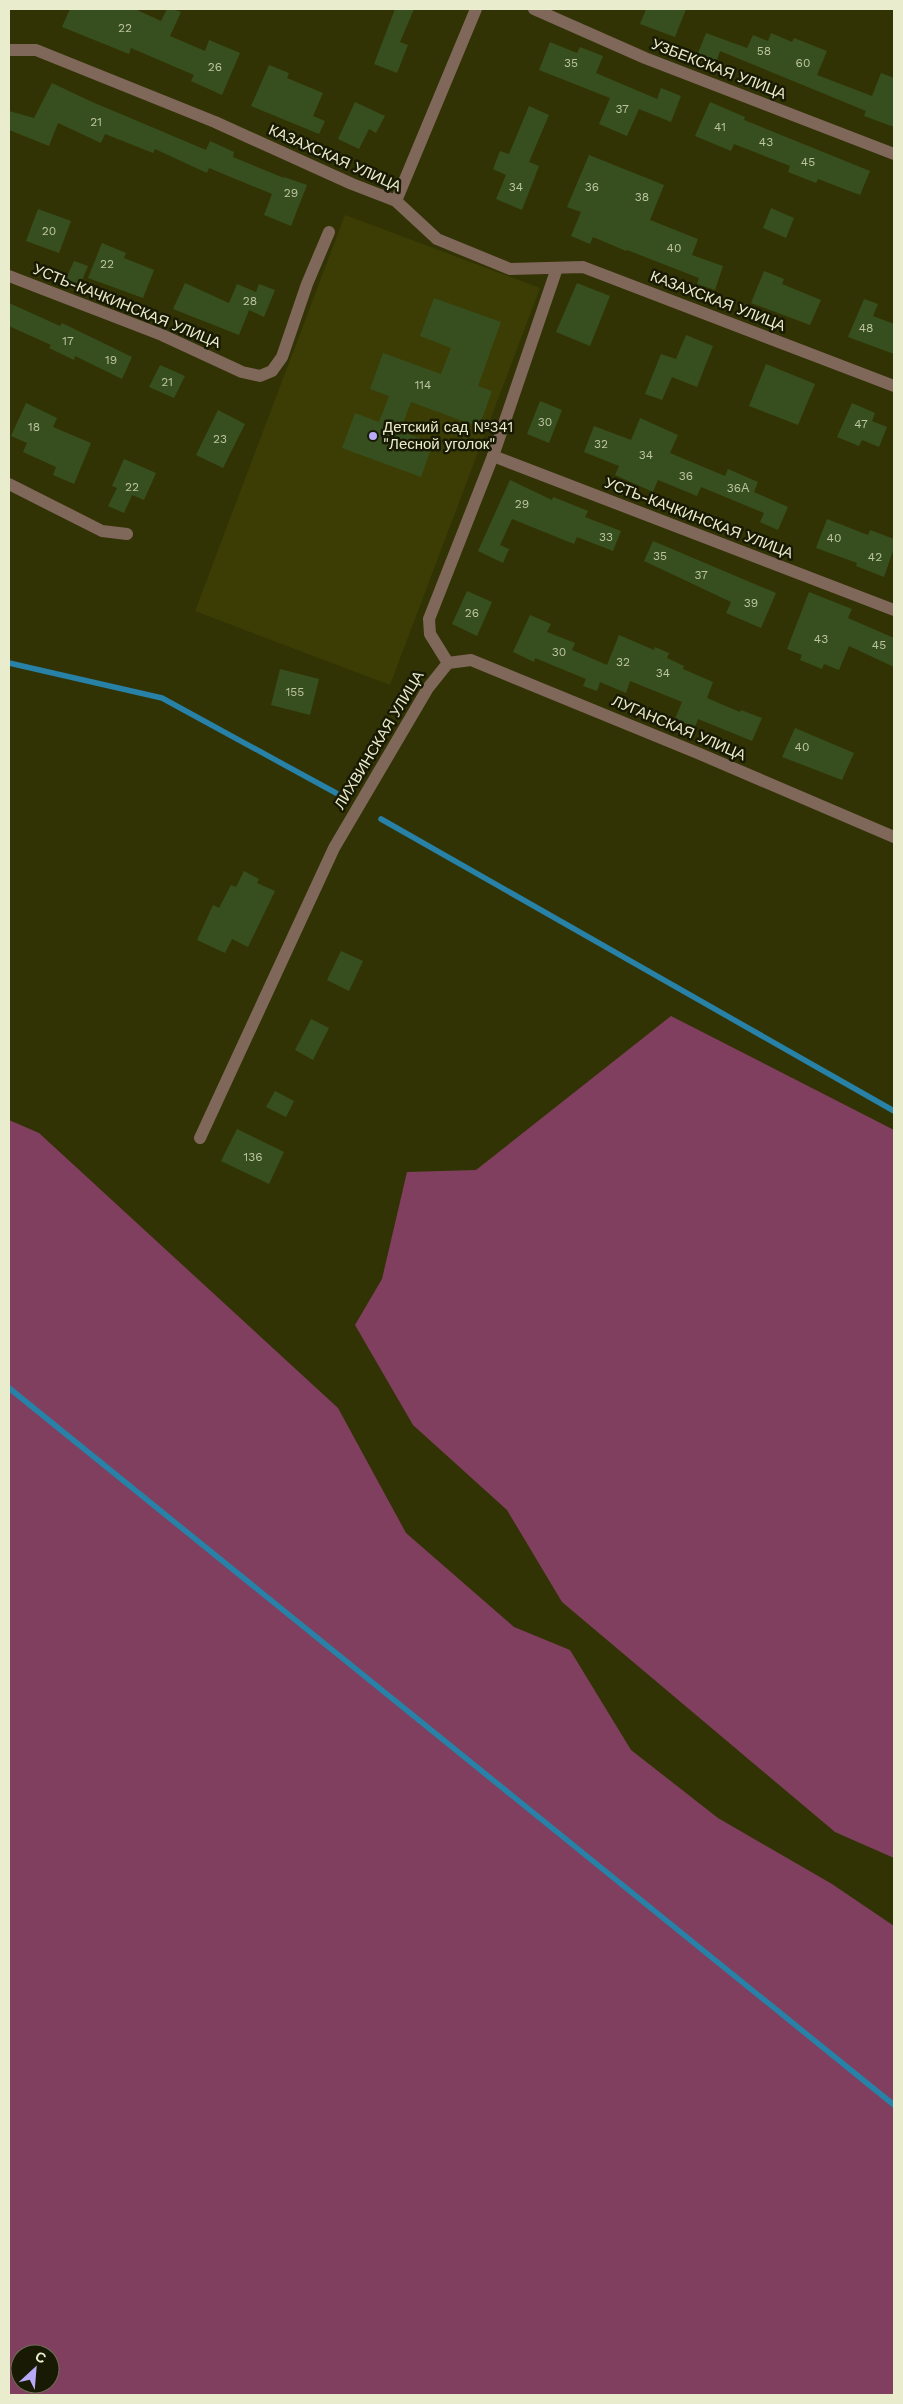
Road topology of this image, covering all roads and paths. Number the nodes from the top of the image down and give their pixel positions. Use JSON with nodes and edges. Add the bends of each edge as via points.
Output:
{"nodes":[{"id":1,"x":476,"y":9,"type":"edge"},
{"id":2,"x":534,"y":9,"type":"edge"},
{"id":3,"x":9,"y":50,"type":"edge"},
{"id":4,"x":894,"y":154,"type":"edge"},
{"id":5,"x":396,"y":201,"type":"junction"},
{"id":6,"x":329,"y":232,"type":"dead end"},
{"id":7,"x":557,"y":268,"type":"junction"},
{"id":8,"x":9,"y":276,"type":"edge"},
{"id":9,"x":894,"y":386,"type":"edge"},
{"id":10,"x":493,"y":456,"type":"junction"},
{"id":11,"x":9,"y":484,"type":"edge"},
{"id":12,"x":127,"y":534,"type":"dead end"},
{"id":13,"x":894,"y":610,"type":"edge"},
{"id":14,"x":448,"y":663,"type":"junction"},
{"id":15,"x":894,"y":838,"type":"edge"},
{"id":16,"x":200,"y":1138,"type":"dead end"}],
"edges":[{"from":1,"to":5,"type":"street"},
{"from":2,"to":4,"type":"street","name":"УЗБЕКСКАЯ УЛИЦА","via":[[645,58]]},
{"from":3,"to":5,"type":"street","name":"КАЗАХСКАЯ УЛИЦА","via":[[36,50],[215,122]]},
{"from":5,"to":7,"type":"street","name":"КАЗАХСКАЯ УЛИЦА","via":[[437,239],[510,269]]},
{"from":6,"to":8,"type":"street","name":"УСТЬ-КАЧКИНСКАЯ УЛИЦА","via":[[282,357],[272,371],[260,376],[242,372],[162,335]]},
{"from":7,"to":9,"type":"street","name":"КАЗАХСКАЯ УЛИЦА","via":[[582,267]]},
{"from":7,"to":10,"type":"street"},
{"from":10,"to":13,"type":"street","name":"УСТЬ-КАЧКИНСКАЯ УЛИЦА"},
{"from":10,"to":14,"type":"street","via":[[429,619],[430,634]]},
{"from":11,"to":12,"type":"street","via":[[102,531]]},
{"from":14,"to":15,"type":"street","name":"ЛУГАНСКАЯ УЛИЦА","via":[[471,660]]},
{"from":14,"to":16,"type":"street","name":"ЛИХВИНСКАЯ УЛИЦА","via":[[428,688],[334,848]]}]}
